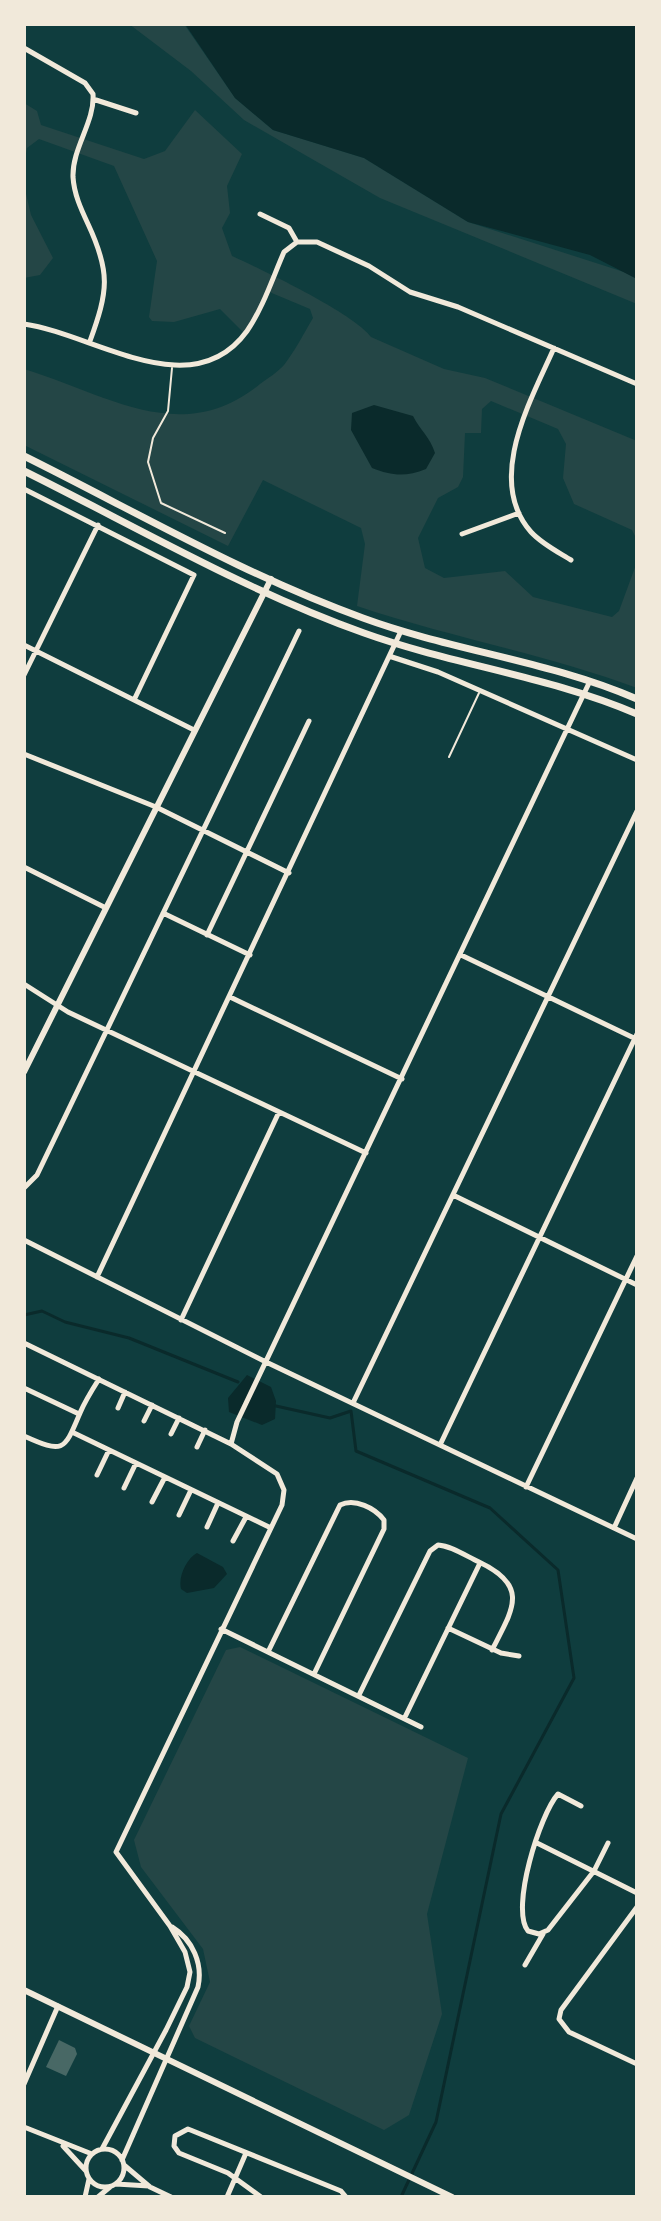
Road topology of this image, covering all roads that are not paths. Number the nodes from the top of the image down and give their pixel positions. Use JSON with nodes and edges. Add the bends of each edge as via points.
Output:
{"nodes":[{"id":1,"x":24,"y":48,"type":"edge"},
{"id":2,"x":93,"y":99,"type":"junction"},
{"id":3,"x":136,"y":113,"type":"dead end"},
{"id":4,"x":260,"y":214,"type":"dead end"},
{"id":5,"x":297,"y":242,"type":"junction"},
{"id":6,"x":24,"y":324,"type":"edge"},
{"id":7,"x":90,"y":341,"type":"junction"},
{"id":8,"x":554,"y":348,"type":"junction"},
{"id":9,"x":172,"y":367,"type":"junction"},
{"id":10,"x":637,"y":384,"type":"edge"},
{"id":11,"x":24,"y":456,"type":"edge"},
{"id":12,"x":24,"y":471,"type":"edge"},
{"id":13,"x":24,"y":489,"type":"edge"},
{"id":14,"x":519,"y":513,"type":"junction"},
{"id":15,"x":141,"y":514,"type":"junction"},
{"id":16,"x":98,"y":525,"type":"junction"},
{"id":17,"x":134,"y":526,"type":"junction"},
{"id":18,"x":225,"y":533,"type":"dead end"},
{"id":19,"x":462,"y":534,"type":"dead end"},
{"id":20,"x":571,"y":560,"type":"dead end"},
{"id":21,"x":271,"y":579,"type":"junction"},
{"id":22,"x":265,"y":590,"type":"junction"},
{"id":23,"x":299,"y":631,"type":"dead end"},
{"id":24,"x":401,"y":631,"type":"junction"},
{"id":25,"x":397,"y":644,"type":"junction"},
{"id":26,"x":24,"y":645,"type":"edge"},
{"id":27,"x":36,"y":651,"type":"junction"},
{"id":28,"x":392,"y":657,"type":"junction"},
{"id":29,"x":24,"y":675,"type":"edge"},
{"id":30,"x":590,"y":681,"type":"junction"},
{"id":31,"x":480,"y":691,"type":"junction"},
{"id":32,"x":585,"y":694,"type":"junction"},
{"id":33,"x":637,"y":699,"type":"edge"},
{"id":34,"x":134,"y":700,"type":"junction"},
{"id":35,"x":637,"y":714,"type":"edge"},
{"id":36,"x":309,"y":721,"type":"dead end"},
{"id":37,"x":569,"y":729,"type":"junction"},
{"id":38,"x":194,"y":730,"type":"junction"},
{"id":39,"x":24,"y":754,"type":"edge"},
{"id":40,"x":449,"y":757,"type":"dead end"},
{"id":41,"x":637,"y":760,"type":"edge"},
{"id":42,"x":156,"y":807,"type":"junction"},
{"id":43,"x":637,"y":811,"type":"edge"},
{"id":44,"x":202,"y":831,"type":"junction"},
{"id":45,"x":247,"y":852,"type":"junction"},
{"id":46,"x":24,"y":867,"type":"edge"},
{"id":47,"x":289,"y":873,"type":"junction"},
{"id":48,"x":106,"y":908,"type":"junction"},
{"id":49,"x":163,"y":913,"type":"junction"},
{"id":50,"x":207,"y":935,"type":"junction"},
{"id":51,"x":250,"y":955,"type":"junction"},
{"id":52,"x":461,"y":955,"type":"junction"},
{"id":53,"x":24,"y":984,"type":"edge"},
{"id":54,"x":548,"y":996,"type":"junction"},
{"id":55,"x":230,"y":997,"type":"junction"},
{"id":56,"x":58,"y":1004,"type":"junction"},
{"id":57,"x":106,"y":1030,"type":"junction"},
{"id":58,"x":636,"y":1037,"type":"edge"},
{"id":59,"x":24,"y":1072,"type":"edge"},
{"id":60,"x":194,"y":1072,"type":"junction"},
{"id":61,"x":402,"y":1079,"type":"junction"},
{"id":62,"x":279,"y":1112,"type":"junction"},
{"id":63,"x":366,"y":1153,"type":"junction"},
{"id":64,"x":24,"y":1188,"type":"edge"},
{"id":65,"x":453,"y":1195,"type":"junction"},
{"id":66,"x":539,"y":1238,"type":"junction"},
{"id":67,"x":24,"y":1240,"type":"edge"},
{"id":68,"x":637,"y":1256,"type":"edge"},
{"id":69,"x":97,"y":1277,"type":"junction"},
{"id":70,"x":626,"y":1279,"type":"junction"},
{"id":71,"x":637,"y":1285,"type":"edge"},
{"id":72,"x":181,"y":1320,"type":"junction"},
{"id":73,"x":24,"y":1343,"type":"edge"},
{"id":74,"x":266,"y":1362,"type":"junction"},
{"id":75,"x":99,"y":1379,"type":"junction"},
{"id":76,"x":24,"y":1388,"type":"edge"},
{"id":77,"x":125,"y":1392,"type":"junction"},
{"id":78,"x":353,"y":1403,"type":"junction"},
{"id":79,"x":152,"y":1405,"type":"junction"},
{"id":80,"x":118,"y":1408,"type":"dead end"},
{"id":81,"x":79,"y":1414,"type":"junction"},
{"id":82,"x":179,"y":1418,"type":"junction"},
{"id":83,"x":144,"y":1421,"type":"dead end"},
{"id":84,"x":205,"y":1430,"type":"junction"},
{"id":85,"x":74,"y":1433,"type":"junction"},
{"id":86,"x":171,"y":1434,"type":"dead end"},
{"id":87,"x":24,"y":1436,"type":"edge"},
{"id":88,"x":231,"y":1444,"type":"junction"},
{"id":89,"x":440,"y":1445,"type":"junction"},
{"id":90,"x":197,"y":1447,"type":"dead end"},
{"id":91,"x":109,"y":1450,"type":"junction"},
{"id":92,"x":136,"y":1463,"type":"junction"},
{"id":93,"x":97,"y":1475,"type":"dead end"},
{"id":94,"x":165,"y":1477,"type":"junction"},
{"id":95,"x":637,"y":1478,"type":"edge"},
{"id":96,"x":526,"y":1487,"type":"junction"},
{"id":97,"x":124,"y":1488,"type":"dead end"},
{"id":98,"x":191,"y":1490,"type":"junction"},
{"id":99,"x":152,"y":1502,"type":"dead end"},
{"id":100,"x":218,"y":1503,"type":"junction"},
{"id":101,"x":179,"y":1515,"type":"dead end"},
{"id":102,"x":246,"y":1517,"type":"junction"},
{"id":103,"x":207,"y":1527,"type":"dead end"},
{"id":104,"x":271,"y":1528,"type":"junction"},
{"id":105,"x":614,"y":1528,"type":"junction"},
{"id":106,"x":637,"y":1539,"type":"edge"},
{"id":107,"x":233,"y":1541,"type":"dead end"},
{"id":108,"x":480,"y":1563,"type":"junction"},
{"id":109,"x":448,"y":1628,"type":"junction"},
{"id":110,"x":221,"y":1629,"type":"junction"},
{"id":111,"x":492,"y":1650,"type":"junction"},
{"id":112,"x":268,"y":1652,"type":"junction"},
{"id":113,"x":519,"y":1656,"type":"dead end"},
{"id":114,"x":314,"y":1674,"type":"junction"},
{"id":115,"x":359,"y":1695,"type":"junction"},
{"id":116,"x":405,"y":1717,"type":"junction"},
{"id":117,"x":421,"y":1727,"type":"dead end"},
{"id":118,"x":581,"y":1806,"type":"dead end"},
{"id":119,"x":537,"y":1843,"type":"junction"},
{"id":120,"x":608,"y":1843,"type":"dead end"},
{"id":121,"x":594,"y":1871,"type":"junction"},
{"id":122,"x":637,"y":1893,"type":"edge"},
{"id":123,"x":637,"y":1907,"type":"edge"},
{"id":124,"x":170,"y":1926,"type":"junction"},
{"id":125,"x":543,"y":1933,"type":"junction"},
{"id":126,"x":525,"y":1965,"type":"dead end"},
{"id":127,"x":24,"y":1990,"type":"edge"},
{"id":128,"x":58,"y":2006,"type":"junction"},
{"id":129,"x":152,"y":2053,"type":"junction"},
{"id":130,"x":168,"y":2061,"type":"junction"},
{"id":131,"x":637,"y":2064,"type":"edge"},
{"id":132,"x":24,"y":2084,"type":"edge"},
{"id":133,"x":24,"y":2127,"type":"edge"},
{"id":134,"x":63,"y":2145,"type":"junction"},
{"id":135,"x":102,"y":2149,"type":"junction"},
{"id":136,"x":246,"y":2153,"type":"junction"},
{"id":137,"x":92,"y":2154,"type":"junction"},
{"id":138,"x":123,"y":2163,"type":"junction"},
{"id":139,"x":86,"y":2171,"type":"junction"},
{"id":140,"x":235,"y":2178,"type":"junction"},
{"id":141,"x":89,"y":2179,"type":"junction"},
{"id":142,"x":113,"y":2185,"type":"junction"},
{"id":143,"x":150,"y":2187,"type":"junction"},
{"id":144,"x":85,"y":2197,"type":"edge"},
{"id":145,"x":98,"y":2197,"type":"edge"},
{"id":146,"x":171,"y":2197,"type":"edge"},
{"id":147,"x":227,"y":2197,"type":"edge"},
{"id":148,"x":261,"y":2197,"type":"edge"},
{"id":149,"x":346,"y":2197,"type":"edge"},
{"id":150,"x":452,"y":2197,"type":"edge"}],
"edges":[{"from":1,"to":2,"type":"street","via":[[85,83]]},
{"from":2,"to":3,"type":"street"},
{"from":2,"to":7,"type":"street","via":[[73,176],[106,277],[104,303]]},
{"from":4,"to":5,"type":"street","via":[[289,228]]},
{"from":5,"to":8,"type":"street","via":[[317,242],[410,292]]},
{"from":5,"to":9,"type":"street","via":[[284,252],[251,326],[238,342],[203,363]]},
{"from":6,"to":7,"type":"street"},
{"from":7,"to":9,"type":"street"},
{"from":8,"to":10,"type":"street"},
{"from":8,"to":14,"type":"street","via":[[514,451],[513,490]]},
{"from":9,"to":18,"type":"lane","via":[[168,411],[152,442],[150,476],[161,503]]},
{"from":11,"to":15,"type":"main road"},
{"from":12,"to":17,"type":"main road"},
{"from":13,"to":16,"type":"street"},
{"from":14,"to":19,"type":"street"},
{"from":14,"to":20,"type":"street","via":[[537,538]]},
{"from":15,"to":17,"type":"main road"},
{"from":15,"to":21,"type":"main road"},
{"from":16,"to":27,"type":"street"},
{"from":16,"to":34,"type":"street","via":[[190,571],[194,580]]},
{"from":17,"to":22,"type":"main road"},
{"from":21,"to":22,"type":"street"},
{"from":21,"to":24,"type":"main road"},
{"from":22,"to":25,"type":"main road"},
{"from":22,"to":38,"type":"street"},
{"from":23,"to":44,"type":"street"},
{"from":24,"to":25,"type":"street"},
{"from":24,"to":30,"type":"main road"},
{"from":25,"to":28,"type":"street"},
{"from":25,"to":32,"type":"main road"},
{"from":26,"to":27,"type":"street"},
{"from":27,"to":29,"type":"street"},
{"from":27,"to":34,"type":"street"},
{"from":28,"to":31,"type":"street"},
{"from":28,"to":47,"type":"street"},
{"from":30,"to":32,"type":"street"},
{"from":30,"to":33,"type":"main road"},
{"from":31,"to":37,"type":"street"},
{"from":31,"to":40,"type":"lane"},
{"from":32,"to":35,"type":"main road"},
{"from":32,"to":37,"type":"street"},
{"from":34,"to":38,"type":"street"},
{"from":36,"to":45,"type":"street"},
{"from":37,"to":41,"type":"street"},
{"from":37,"to":52,"type":"street"},
{"from":38,"to":42,"type":"street"},
{"from":39,"to":42,"type":"street"},
{"from":42,"to":44,"type":"street"},
{"from":42,"to":48,"type":"street"},
{"from":43,"to":54,"type":"street"},
{"from":44,"to":45,"type":"street"},
{"from":44,"to":49,"type":"street"},
{"from":45,"to":47,"type":"street"},
{"from":45,"to":50,"type":"street"},
{"from":46,"to":48,"type":"street"},
{"from":47,"to":51,"type":"street"},
{"from":48,"to":56,"type":"street"},
{"from":49,"to":50,"type":"street"},
{"from":49,"to":57,"type":"street"},
{"from":50,"to":51,"type":"street"},
{"from":51,"to":55,"type":"street"},
{"from":52,"to":54,"type":"street"},
{"from":52,"to":61,"type":"street"},
{"from":53,"to":56,"type":"street"},
{"from":54,"to":58,"type":"street"},
{"from":54,"to":65,"type":"street"},
{"from":55,"to":60,"type":"street"},
{"from":55,"to":61,"type":"street"},
{"from":56,"to":57,"type":"street"},
{"from":56,"to":59,"type":"street"},
{"from":57,"to":60,"type":"street"},
{"from":57,"to":64,"type":"street","via":[[37,1175]]},
{"from":58,"to":66,"type":"street"},
{"from":60,"to":62,"type":"street"},
{"from":60,"to":69,"type":"street"},
{"from":61,"to":63,"type":"street"},
{"from":62,"to":63,"type":"street"},
{"from":62,"to":72,"type":"street"},
{"from":63,"to":74,"type":"street"},
{"from":65,"to":66,"type":"street"},
{"from":65,"to":78,"type":"street"},
{"from":66,"to":70,"type":"street"},
{"from":66,"to":89,"type":"street"},
{"from":67,"to":69,"type":"street"},
{"from":68,"to":70,"type":"street"},
{"from":69,"to":72,"type":"street"},
{"from":70,"to":71,"type":"street"},
{"from":70,"to":96,"type":"street"},
{"from":72,"to":74,"type":"street"},
{"from":73,"to":75,"type":"street"},
{"from":74,"to":78,"type":"street"},
{"from":74,"to":88,"type":"street"},
{"from":75,"to":77,"type":"street"},
{"from":75,"to":81,"type":"street"},
{"from":76,"to":81,"type":"street"},
{"from":77,"to":79,"type":"street"},
{"from":77,"to":80,"type":"street"},
{"from":78,"to":89,"type":"street"},
{"from":79,"to":82,"type":"street"},
{"from":79,"to":83,"type":"street"},
{"from":81,"to":85,"type":"street"},
{"from":82,"to":84,"type":"street"},
{"from":82,"to":86,"type":"street"},
{"from":84,"to":88,"type":"street"},
{"from":84,"to":90,"type":"street"},
{"from":85,"to":87,"type":"street","via":[[53,1448]]},
{"from":85,"to":91,"type":"street"},
{"from":88,"to":104,"type":"street","via":[[270,1468],[282,1482],[282,1505]]},
{"from":89,"to":96,"type":"street"},
{"from":91,"to":92,"type":"street"},
{"from":91,"to":93,"type":"street"},
{"from":92,"to":94,"type":"street"},
{"from":92,"to":97,"type":"street"},
{"from":94,"to":98,"type":"street"},
{"from":94,"to":99,"type":"street"},
{"from":95,"to":105,"type":"street"},
{"from":96,"to":105,"type":"street"},
{"from":98,"to":100,"type":"street"},
{"from":98,"to":101,"type":"street"},
{"from":100,"to":102,"type":"street"},
{"from":100,"to":103,"type":"street"},
{"from":102,"to":104,"type":"street"},
{"from":102,"to":107,"type":"street"},
{"from":104,"to":110,"type":"street"},
{"from":105,"to":106,"type":"street"},
{"from":108,"to":109,"type":"street"},
{"from":108,"to":111,"type":"street","via":[[505,1576],[514,1603]]},
{"from":108,"to":115,"type":"street","via":[[443,1545],[433,1547]]},
{"from":109,"to":111,"type":"street"},
{"from":109,"to":116,"type":"street"},
{"from":110,"to":112,"type":"street"},
{"from":110,"to":124,"type":"street","via":[[116,1852]]},
{"from":111,"to":113,"type":"street"},
{"from":112,"to":114,"type":"street"},
{"from":112,"to":114,"type":"street","via":[[340,1505],[355,1502],[378,1512],[384,1529]]},
{"from":114,"to":115,"type":"street"},
{"from":115,"to":116,"type":"street"},
{"from":116,"to":117,"type":"street"},
{"from":118,"to":119,"type":"street","via":[[558,1794],[546,1811]]},
{"from":119,"to":121,"type":"street"},
{"from":119,"to":125,"type":"street","via":[[519,1905],[525,1928]]},
{"from":120,"to":121,"type":"street"},
{"from":121,"to":122,"type":"street"},
{"from":121,"to":125,"type":"street"},
{"from":123,"to":131,"type":"street","via":[[559,2019],[569,2032]]},
{"from":124,"to":129,"type":"street","via":[[188,1958],[189,1977]]},
{"from":124,"to":130,"type":"street","via":[[192,1948],[200,1979]]},
{"from":125,"to":126,"type":"street"},
{"from":127,"to":128,"type":"street"},
{"from":128,"to":129,"type":"street"},
{"from":128,"to":132,"type":"street"},
{"from":129,"to":130,"type":"street"},
{"from":129,"to":135,"type":"street"},
{"from":130,"to":138,"type":"street"},
{"from":130,"to":150,"type":"street"},
{"from":133,"to":134,"type":"street"},
{"from":134,"to":137,"type":"street"},
{"from":134,"to":139,"type":"street"},
{"from":135,"to":137,"type":"street"},
{"from":135,"to":138,"type":"street","via":[[114,2151]]},
{"from":136,"to":140,"type":"street"},
{"from":136,"to":140,"type":"street","via":[[188,2129],[174,2139],[179,2153]]},
{"from":136,"to":149,"type":"street"},
{"from":137,"to":139,"type":"street"},
{"from":138,"to":142,"type":"street","via":[[123,2175]]},
{"from":138,"to":143,"type":"street"},
{"from":139,"to":141,"type":"street"},
{"from":140,"to":147,"type":"street"},
{"from":140,"to":148,"type":"street"},
{"from":141,"to":142,"type":"street","via":[[96,2185]]},
{"from":141,"to":144,"type":"street"},
{"from":142,"to":143,"type":"street"},
{"from":142,"to":145,"type":"street"},
{"from":143,"to":146,"type":"street"}]}
